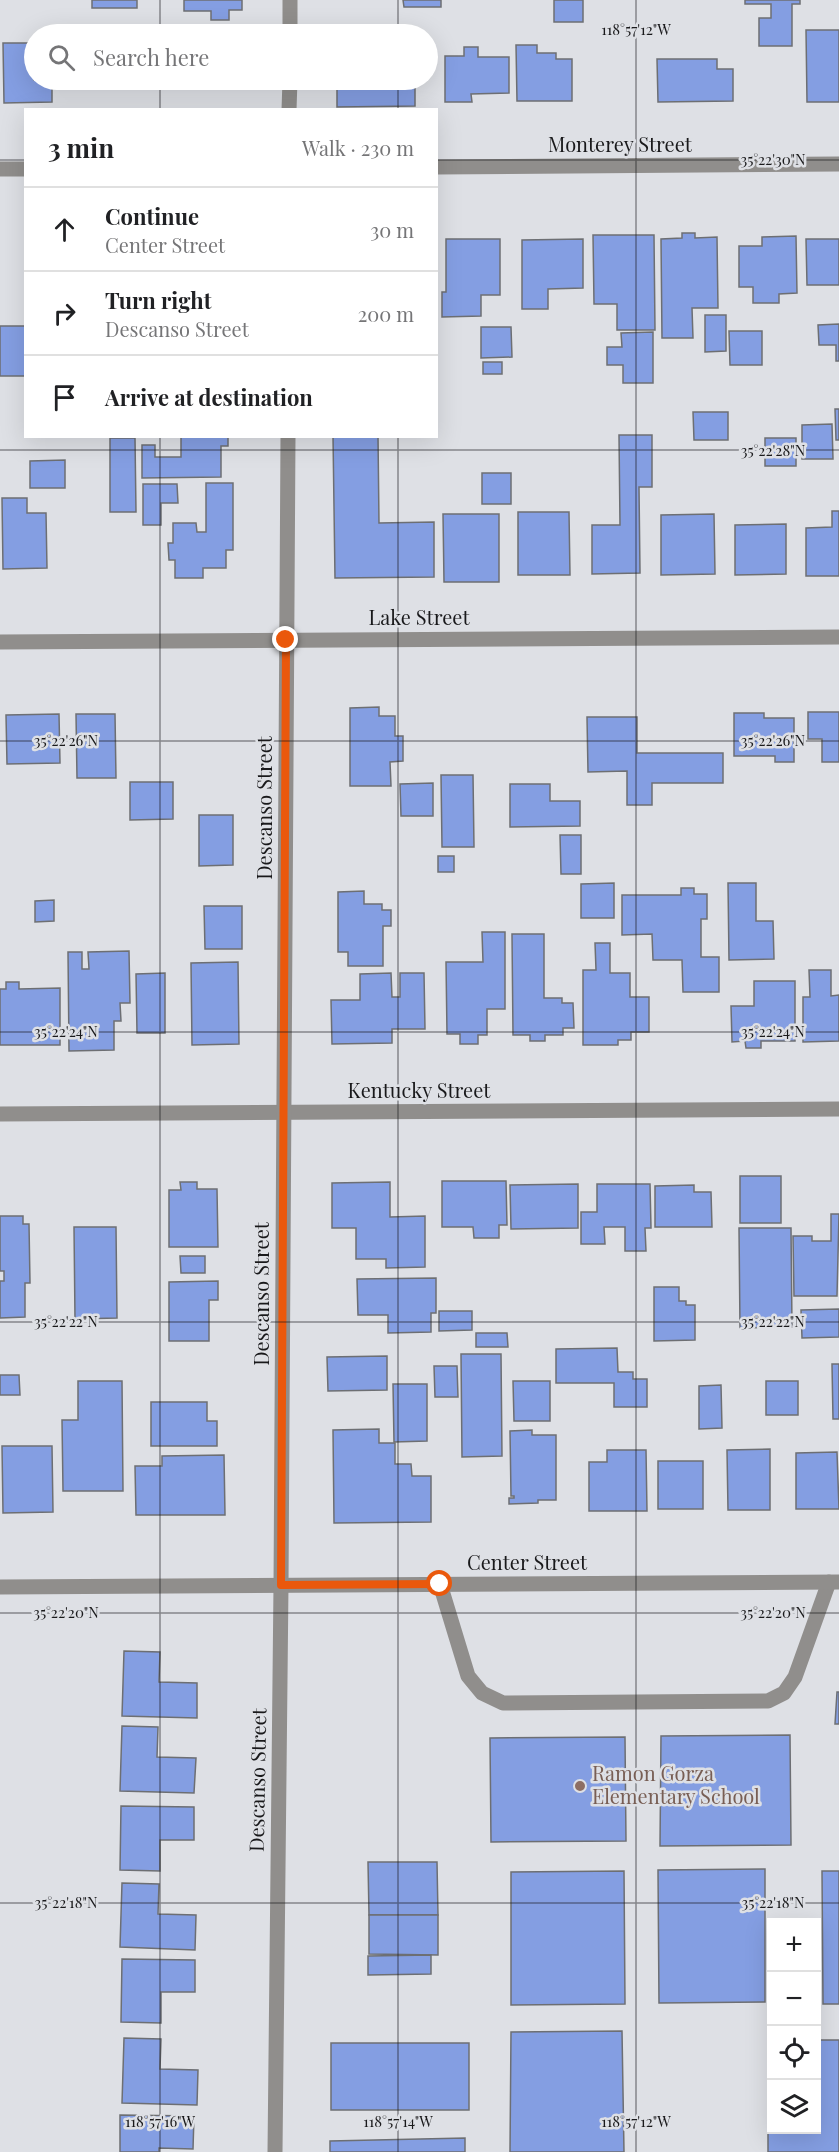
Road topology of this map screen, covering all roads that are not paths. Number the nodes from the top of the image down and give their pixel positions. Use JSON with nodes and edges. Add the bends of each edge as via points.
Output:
{"nodes":[{"id":1,"x":290,"y":0,"type":"edge"},
{"id":2,"x":290,"y":24,"type":"edge"},
{"id":3,"x":290,"y":90,"type":"edge"},
{"id":4,"x":290,"y":108,"type":"edge"},
{"id":5,"x":839,"y":164,"type":"edge"},
{"id":6,"x":438,"y":167,"type":"edge"},
{"id":7,"x":24,"y":169,"type":"edge"},
{"id":8,"x":0,"y":170,"type":"edge"},
{"id":9,"x":288,"y":438,"type":"edge"},
{"id":10,"x":839,"y":637,"type":"edge"},
{"id":11,"x":286,"y":640,"type":"junction"},
{"id":12,"x":0,"y":642,"type":"edge"},
{"id":13,"x":839,"y":1109,"type":"edge"},
{"id":14,"x":284,"y":1113,"type":"junction"},
{"id":15,"x":0,"y":1114,"type":"edge"},
{"id":16,"x":834,"y":1582,"type":"edge"},
{"id":17,"x":440,"y":1584,"type":"junction"},
{"id":18,"x":281,"y":1585,"type":"junction"},
{"id":19,"x":0,"y":1587,"type":"edge"},
{"id":20,"x":275,"y":2152,"type":"edge"}],
"edges":[{"from":1,"to":2,"type":"street"},
{"from":3,"to":4,"type":"street"},
{"from":5,"to":6,"type":"street","name":"Monterey Street"},
{"from":7,"to":8,"type":"street"},
{"from":9,"to":11,"type":"street","name":"Descanso Street"},
{"from":10,"to":11,"type":"street","name":"Lake Street"},
{"from":11,"to":12,"type":"street","name":"Lake Street"},
{"from":11,"to":14,"type":"street","name":"Descanso Street"},
{"from":13,"to":14,"type":"street","name":"Kentucky Street"},
{"from":14,"to":15,"type":"street","name":"Kentucky Street"},
{"from":14,"to":18,"type":"street","name":"Descanso Street"},
{"from":16,"to":17,"type":"street","name":"Center Street"},
{"from":16,"to":17,"type":"street","via":[[795,1677],[784,1693],[768,1701],[503,1703],[482,1693],[468,1676]]},
{"from":17,"to":18,"type":"street","name":"Center Street"},
{"from":18,"to":19,"type":"street","name":"Center Street"},
{"from":18,"to":20,"type":"street","name":"Descanso Street"}]}
